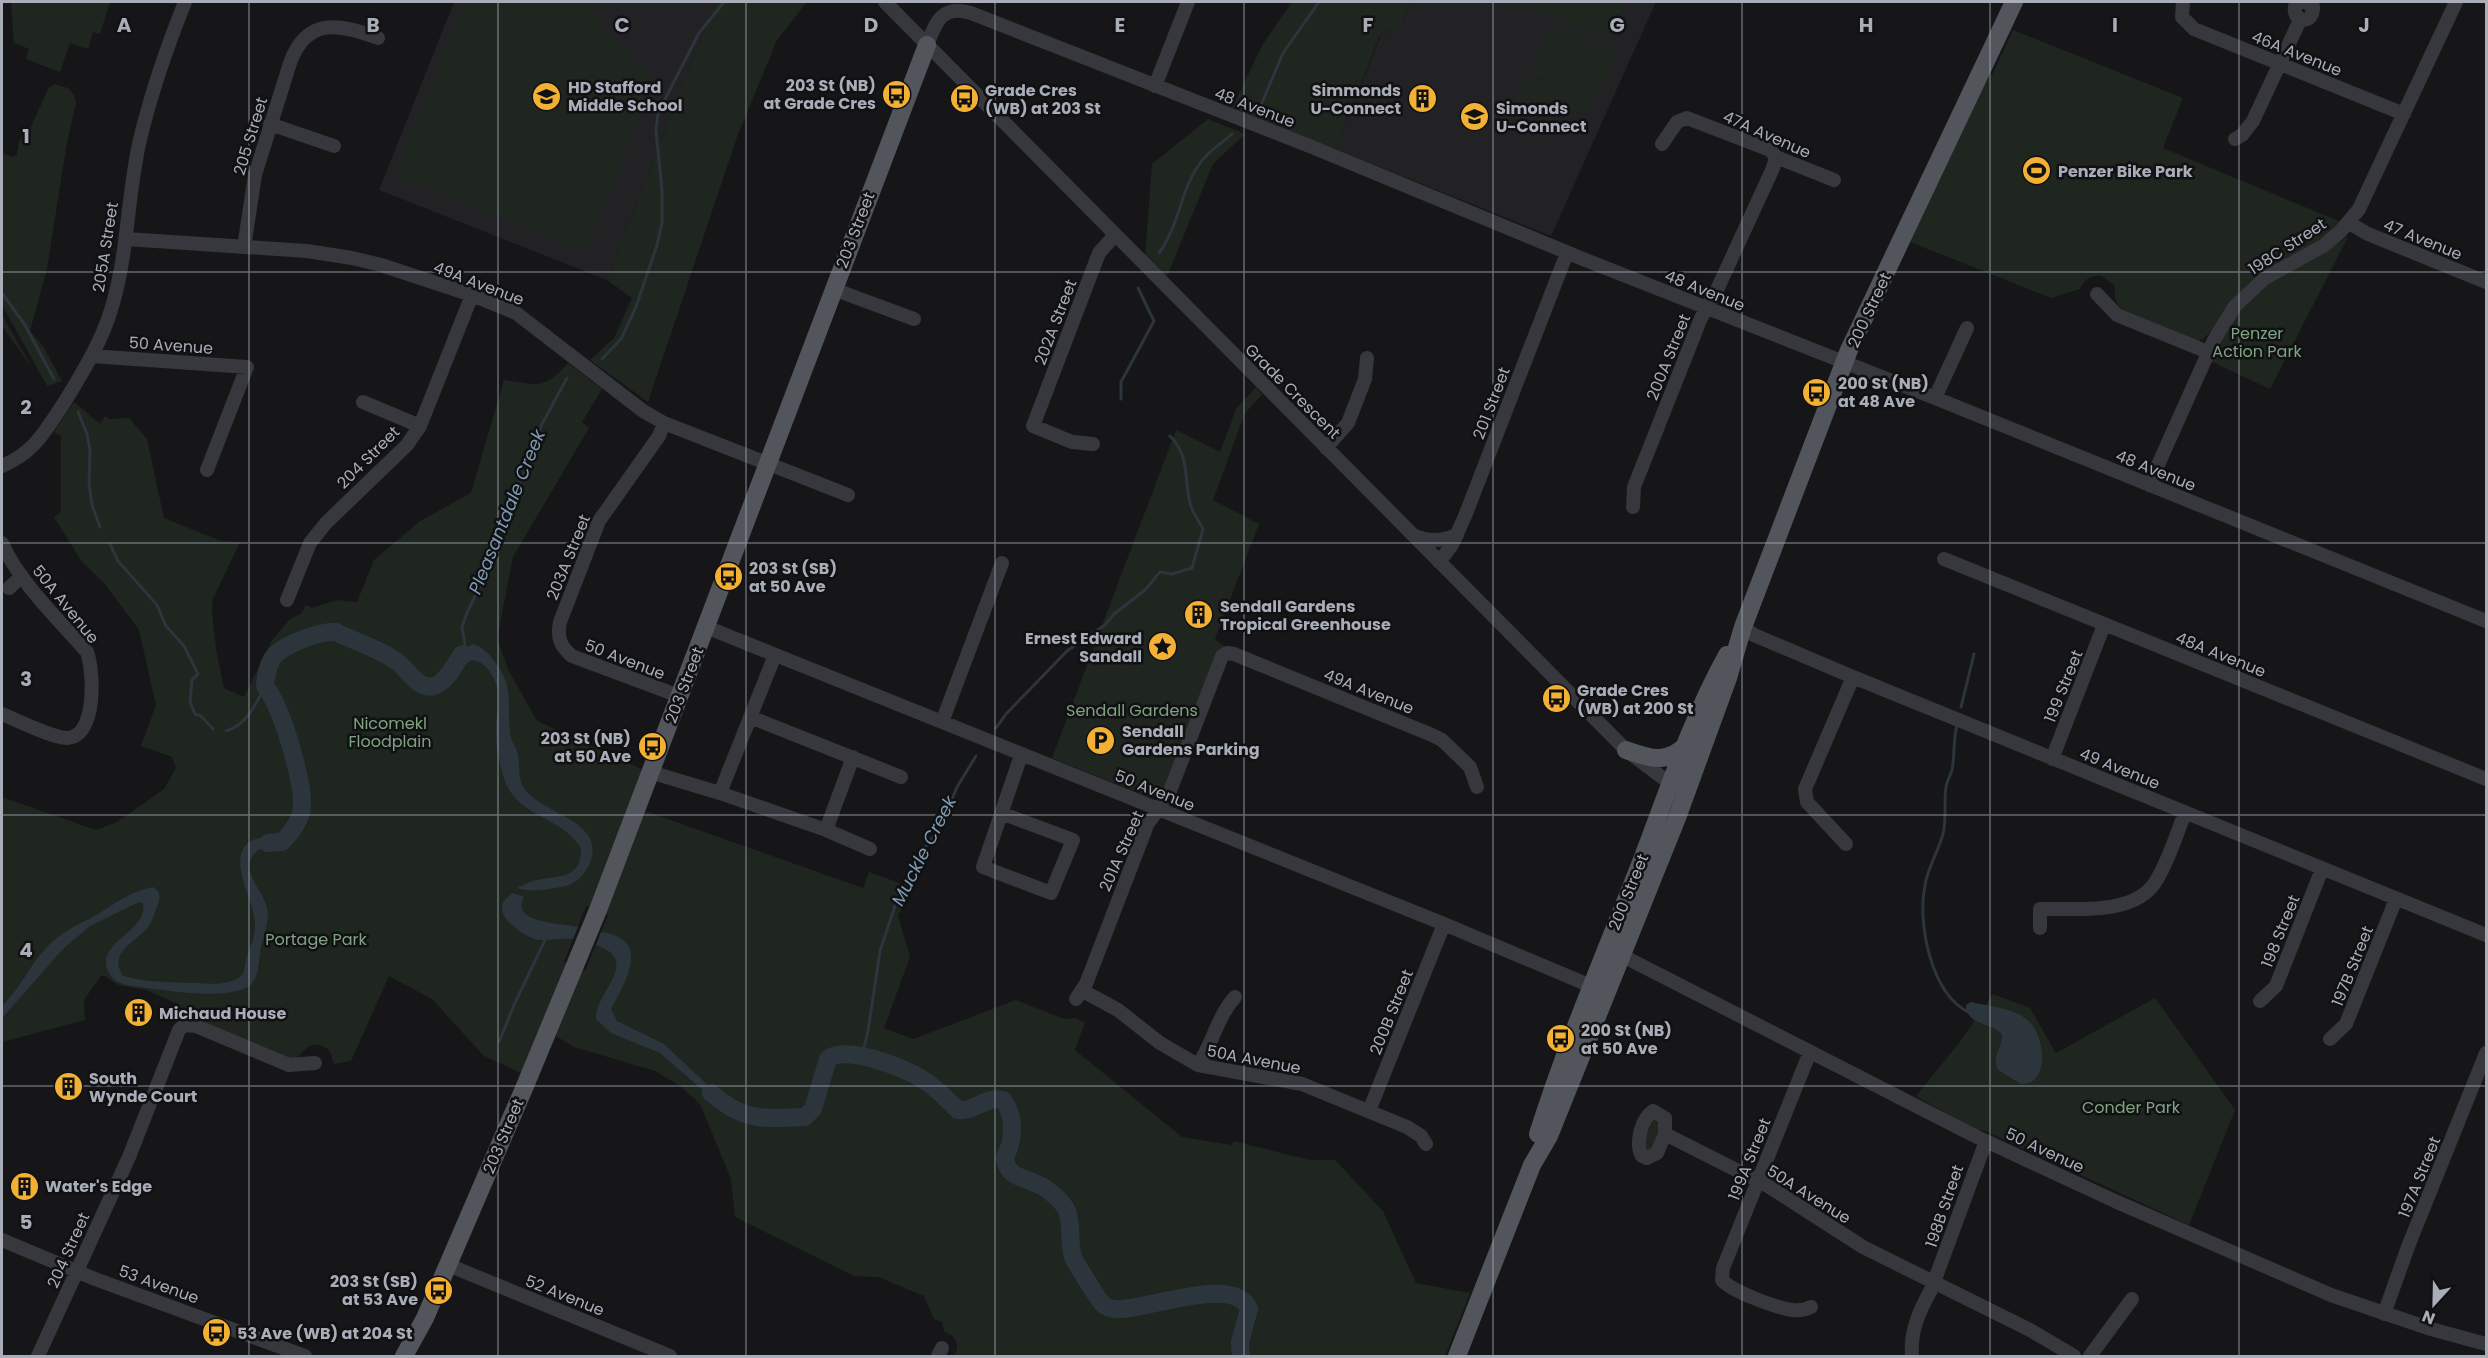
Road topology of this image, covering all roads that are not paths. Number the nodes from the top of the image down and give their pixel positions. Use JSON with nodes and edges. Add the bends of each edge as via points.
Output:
{"nodes":[{"id":1,"x":185,"y":2,"type":"edge"},
{"id":2,"x":885,"y":2,"type":"edge"},
{"id":3,"x":1188,"y":2,"type":"edge"},
{"id":4,"x":2014,"y":2,"type":"edge"},
{"id":5,"x":2183,"y":2,"type":"edge"},
{"id":6,"x":2301,"y":2,"type":"edge"},
{"id":7,"x":2306,"y":2,"type":"edge"},
{"id":8,"x":2456,"y":2,"type":"edge"},
{"id":9,"x":2300,"y":20,"type":"junction"},
{"id":10,"x":378,"y":38,"type":"dead end"},
{"id":11,"x":927,"y":45,"type":"junction"},
{"id":12,"x":2279,"y":64,"type":"junction"},
{"id":13,"x":1155,"y":86,"type":"junction"},
{"id":14,"x":2404,"y":114,"type":"junction"},
{"id":15,"x":270,"y":124,"type":"junction"},
{"id":16,"x":2235,"y":140,"type":"dead end"},
{"id":17,"x":1662,"y":144,"type":"dead end"},
{"id":18,"x":334,"y":146,"type":"dead end"},
{"id":19,"x":1776,"y":157,"type":"junction"},
{"id":20,"x":1834,"y":180,"type":"dead end"},
{"id":21,"x":2349,"y":223,"type":"junction"},
{"id":22,"x":1115,"y":235,"type":"junction"},
{"id":23,"x":126,"y":239,"type":"junction"},
{"id":24,"x":244,"y":247,"type":"junction"},
{"id":25,"x":1567,"y":253,"type":"junction"},
{"id":26,"x":2487,"y":282,"type":"edge"},
{"id":27,"x":833,"y":289,"type":"junction"},
{"id":28,"x":2097,"y":294,"type":"dead end"},
{"id":29,"x":472,"y":295,"type":"junction"},
{"id":30,"x":1707,"y":308,"type":"junction"},
{"id":31,"x":914,"y":320,"type":"dead end"},
{"id":32,"x":1967,"y":328,"type":"dead end"},
{"id":33,"x":2208,"y":352,"type":"junction"},
{"id":34,"x":92,"y":356,"type":"junction"},
{"id":35,"x":1367,"y":358,"type":"dead end"},
{"id":36,"x":1845,"y":363,"type":"junction"},
{"id":37,"x":1935,"y":398,"type":"junction"},
{"id":38,"x":363,"y":402,"type":"dead end"},
{"id":39,"x":664,"y":423,"type":"junction"},
{"id":40,"x":420,"y":426,"type":"junction"},
{"id":41,"x":1093,"y":444,"type":"dead end"},
{"id":42,"x":1326,"y":448,"type":"junction"},
{"id":43,"x":767,"y":463,"type":"junction"},
{"id":44,"x":2,"y":466,"type":"edge"},
{"id":45,"x":207,"y":470,"type":"dead end"},
{"id":46,"x":2149,"y":485,"type":"junction"},
{"id":47,"x":848,"y":495,"type":"dead end"},
{"id":48,"x":1633,"y":507,"type":"dead end"},
{"id":49,"x":1456,"y":535,"type":"junction"},
{"id":50,"x":1413,"y":536,"type":"junction"},
{"id":51,"x":2,"y":543,"type":"edge"},
{"id":52,"x":1944,"y":560,"type":"dead end"},
{"id":53,"x":1002,"y":562,"type":"dead end"},
{"id":54,"x":1439,"y":562,"type":"junction"},
{"id":55,"x":22,"y":576,"type":"junction"},
{"id":56,"x":9,"y":588,"type":"dead end"},
{"id":57,"x":287,"y":600,"type":"dead end"},
{"id":58,"x":2487,"y":621,"type":"edge"},
{"id":59,"x":2104,"y":626,"type":"junction"},
{"id":60,"x":706,"y":627,"type":"junction"},
{"id":61,"x":1743,"y":627,"type":"junction"},
{"id":62,"x":562,"y":648,"type":"joint"},
{"id":63,"x":1227,"y":653,"type":"joint"},
{"id":64,"x":775,"y":654,"type":"junction"},
{"id":65,"x":1853,"y":676,"type":"junction"},
{"id":66,"x":679,"y":696,"type":"junction"},
{"id":67,"x":2,"y":714,"type":"edge"},
{"id":68,"x":750,"y":717,"type":"junction"},
{"id":69,"x":942,"y":722,"type":"junction"},
{"id":70,"x":1686,"y":745,"type":"junction"},
{"id":71,"x":1626,"y":750,"type":"junction"},
{"id":72,"x":1022,"y":754,"type":"junction"},
{"id":73,"x":853,"y":757,"type":"junction"},
{"id":74,"x":2052,"y":759,"type":"junction"},
{"id":75,"x":650,"y":772,"type":"junction"},
{"id":76,"x":901,"y":777,"type":"dead end"},
{"id":77,"x":2487,"y":779,"type":"edge"},
{"id":78,"x":1477,"y":787,"type":"dead end"},
{"id":79,"x":1678,"y":789,"type":"junction"},
{"id":80,"x":720,"y":793,"type":"junction"},
{"id":81,"x":1158,"y":809,"type":"junction"},
{"id":82,"x":1001,"y":813,"type":"junction"},
{"id":83,"x":2186,"y":813,"type":"junction"},
{"id":84,"x":826,"y":830,"type":"junction"},
{"id":85,"x":1846,"y":844,"type":"dead end"},
{"id":86,"x":870,"y":849,"type":"dead end"},
{"id":87,"x":2322,"y":869,"type":"junction"},
{"id":88,"x":2396,"y":899,"type":"junction"},
{"id":89,"x":1444,"y":924,"type":"junction"},
{"id":90,"x":2040,"y":928,"type":"dead end"},
{"id":91,"x":2487,"y":935,"type":"edge"},
{"id":92,"x":1614,"y":951,"type":"junction"},
{"id":93,"x":1591,"y":986,"type":"junction"},
{"id":94,"x":1079,"y":995,"type":"joint"},
{"id":95,"x":1235,"y":997,"type":"dead end"},
{"id":96,"x":2260,"y":1001,"type":"dead end"},
{"id":97,"x":2330,"y":1039,"type":"dead end"},
{"id":98,"x":1810,"y":1052,"type":"junction"},
{"id":99,"x":2487,"y":1053,"type":"edge"},
{"id":100,"x":315,"y":1063,"type":"dead end"},
{"id":101,"x":1198,"y":1065,"type":"junction"},
{"id":102,"x":1576,"y":1071,"type":"junction"},
{"id":103,"x":1369,"y":1111,"type":"junction"},
{"id":104,"x":1665,"y":1134,"type":"dead end"},
{"id":105,"x":1986,"y":1141,"type":"junction"},
{"id":106,"x":1426,"y":1144,"type":"dead end"},
{"id":107,"x":1532,"y":1165,"type":"junction"},
{"id":108,"x":1758,"y":1181,"type":"junction"},
{"id":109,"x":2,"y":1233,"type":"edge"},
{"id":110,"x":2,"y":1240,"type":"edge"},
{"id":111,"x":448,"y":1265,"type":"junction"},
{"id":112,"x":78,"y":1268,"type":"junction"},
{"id":113,"x":1934,"y":1282,"type":"junction"},
{"id":114,"x":149,"y":1297,"type":"junction"},
{"id":115,"x":2132,"y":1299,"type":"dead end"},
{"id":116,"x":1811,"y":1307,"type":"dead end"},
{"id":117,"x":2384,"y":1314,"type":"junction"},
{"id":118,"x":425,"y":1318,"type":"junction"},
{"id":119,"x":2487,"y":1344,"type":"edge"},
{"id":120,"x":38,"y":1356,"type":"edge"},
{"id":121,"x":305,"y":1356,"type":"edge"},
{"id":122,"x":404,"y":1356,"type":"edge"},
{"id":123,"x":415,"y":1356,"type":"edge"},
{"id":124,"x":670,"y":1356,"type":"edge"},
{"id":125,"x":1457,"y":1356,"type":"edge"},
{"id":126,"x":1912,"y":1356,"type":"edge"},
{"id":127,"x":2074,"y":1356,"type":"edge"},
{"id":128,"x":2090,"y":1356,"type":"edge"}],
"edges":[{"from":1,"to":23,"type":"street","name":"205A Street","via":[[139,143]]},
{"from":2,"to":11,"type":"street","name":"Grade Crescent"},
{"from":3,"to":13,"type":"street"},
{"from":4,"to":36,"type":"main road","name":"200 Street"},
{"from":5,"to":12,"type":"street","name":"46A Avenue","via":[[2182,17],[2194,29]]},
{"from":6,"to":9,"type":"street","via":[[2294,9]]},
{"from":7,"to":9,"type":"street","via":[[2313,7],[2313,14]]},
{"from":8,"to":14,"type":"street","name":"198C Street"},
{"from":9,"to":12,"type":"street"},
{"from":10,"to":15,"type":"street","name":"205 Street","via":[[340,26],[321,28],[303,39],[293,54]]},
{"from":11,"to":13,"type":"street","name":"48 Avenue","via":[[936,22],[956,9],[963,10]]},
{"from":11,"to":22,"type":"street","name":"Grade Crescent"},
{"from":11,"to":27,"type":"main road","name":"203 Street"},
{"from":12,"to":14,"type":"street","name":"46A Avenue"},
{"from":12,"to":16,"type":"street","via":[[2253,121]]},
{"from":13,"to":25,"type":"street","name":"48 Avenue"},
{"from":14,"to":21,"type":"street","name":"198C Street","via":[[2364,201]]},
{"from":15,"to":18,"type":"street"},
{"from":15,"to":24,"type":"street","name":"205 Street","via":[[252,184]]},
{"from":17,"to":19,"type":"street","name":"47A Avenue","via":[[1677,122],[1687,118],[1770,150]]},
{"from":19,"to":20,"type":"street","name":"47A Avenue"},
{"from":19,"to":30,"type":"street","name":"200A Street"},
{"from":21,"to":26,"type":"street","name":"47 Avenue","via":[[2367,234]]},
{"from":21,"to":33,"type":"street","name":"198C Street","via":[[2323,246],[2253,288],[2225,320]]},
{"from":22,"to":41,"type":"street","name":"202A Street","via":[[1099,253],[1033,426],[1072,442]]},
{"from":22,"to":42,"type":"street","name":"Grade Crescent"},
{"from":23,"to":24,"type":"street","name":"49A Avenue"},
{"from":23,"to":34,"type":"street","name":"205A Street","via":[[111,310]]},
{"from":24,"to":29,"type":"street","name":"49A Avenue","via":[[361,260]]},
{"from":25,"to":30,"type":"street","name":"48 Avenue"},
{"from":25,"to":49,"type":"street","name":"201 Street"},
{"from":27,"to":31,"type":"street"},
{"from":27,"to":43,"type":"main road","name":"203 Street"},
{"from":28,"to":33,"type":"street","via":[[2117,315]]},
{"from":29,"to":39,"type":"street","name":"49A Avenue","via":[[524,318]]},
{"from":29,"to":40,"type":"street","name":"204 Street"},
{"from":30,"to":36,"type":"street","name":"48 Avenue"},
{"from":30,"to":48,"type":"street","name":"200A Street","via":[[1634,487]]},
{"from":32,"to":37,"type":"street"},
{"from":33,"to":46,"type":"street","name":"198C Street"},
{"from":34,"to":44,"type":"street","name":"205A Street","via":[[37,443]]},
{"from":34,"to":45,"type":"street","name":"50 Avenue","via":[[248,367]]},
{"from":35,"to":42,"type":"street","via":[[1365,379],[1348,423]]},
{"from":36,"to":37,"type":"street","name":"48 Avenue"},
{"from":36,"to":61,"type":"main road","name":"200 Street"},
{"from":37,"to":46,"type":"street","name":"48 Avenue"},
{"from":38,"to":40,"type":"street"},
{"from":39,"to":43,"type":"street","name":"49A Avenue"},
{"from":39,"to":62,"type":"street","name":"203A Street","via":[[659,436],[599,521],[560,622],[558,636]]},
{"from":40,"to":57,"type":"street","name":"204 Street","via":[[407,445],[310,543]]},
{"from":42,"to":50,"type":"street","name":"Grade Crescent"},
{"from":43,"to":47,"type":"street","name":"49A Avenue"},
{"from":43,"to":60,"type":"main road","name":"203 Street"},
{"from":46,"to":58,"type":"street","name":"48 Avenue"},
{"from":49,"to":50,"type":"street","via":[[1441,541]]},
{"from":49,"to":54,"type":"street","name":"201 Street"},
{"from":50,"to":54,"type":"street","name":"Grade Crescent"},
{"from":51,"to":55,"type":"street","name":"50A Avenue"},
{"from":52,"to":59,"type":"street","name":"48A Avenue"},
{"from":53,"to":69,"type":"street"},
{"from":54,"to":71,"type":"street","name":"Grade Crescent"},
{"from":55,"to":56,"type":"street"},
{"from":55,"to":67,"type":"street","name":"50A Avenue","via":[[87,652],[92,665],[91,706],[83,726],[68,738]]},
{"from":59,"to":74,"type":"street","name":"199 Street"},
{"from":59,"to":77,"type":"street","name":"48A Avenue"},
{"from":60,"to":64,"type":"street","name":"50 Avenue"},
{"from":60,"to":66,"type":"main road","name":"203 Street"},
{"from":61,"to":65,"type":"street","name":"49 Avenue"},
{"from":61,"to":70,"type":"main road","name":"200 Street","via":[[1716,675]]},
{"from":61,"to":79,"type":"main road","name":"200 Street","via":[[1728,678]]},
{"from":62,"to":66,"type":"street","name":"50 Avenue","via":[[572,656]]},
{"from":63,"to":78,"type":"street","name":"49A Avenue","via":[[1442,740],[1470,766]]},
{"from":63,"to":81,"type":"street","name":"201A Street","via":[[1218,661],[1168,796]]},
{"from":64,"to":68,"type":"street"},
{"from":64,"to":69,"type":"street","name":"50 Avenue"},
{"from":65,"to":74,"type":"street","name":"49 Avenue"},
{"from":65,"to":85,"type":"street","via":[[1805,789],[1807,802]]},
{"from":66,"to":75,"type":"main road","name":"203 Street"},
{"from":68,"to":73,"type":"street"},
{"from":68,"to":80,"type":"street"},
{"from":69,"to":72,"type":"street","name":"50 Avenue"},
{"from":70,"to":71,"type":"main road","via":[[1666,759]]},
{"from":70,"to":79,"type":"main road","name":"200 Street"},
{"from":71,"to":79,"type":"street","name":"Grade Crescent"},
{"from":72,"to":81,"type":"street","name":"50 Avenue"},
{"from":72,"to":82,"type":"street"},
{"from":73,"to":76,"type":"street"},
{"from":73,"to":84,"type":"street"},
{"from":74,"to":83,"type":"street","name":"49 Avenue"},
{"from":75,"to":80,"type":"street"},
{"from":75,"to":111,"type":"main road","name":"203 Street","via":[[598,910]]},
{"from":79,"to":92,"type":"main road","name":"200 Street"},
{"from":80,"to":84,"type":"street"},
{"from":81,"to":89,"type":"street","name":"50 Avenue"},
{"from":81,"to":94,"type":"street","name":"201A Street","via":[[1148,823]]},
{"from":82,"to":82,"type":"street","via":[[983,867],[1051,893],[1073,840]]},
{"from":83,"to":87,"type":"street","name":"49 Avenue"},
{"from":83,"to":90,"type":"street","via":[[2160,873],[2142,897],[2115,906],[2040,909]]},
{"from":84,"to":86,"type":"street"},
{"from":87,"to":88,"type":"street","name":"49 Avenue"},
{"from":87,"to":96,"type":"street","name":"198 Street","via":[[2276,986]]},
{"from":88,"to":91,"type":"street","name":"49 Avenue"},
{"from":88,"to":97,"type":"street","name":"197B Street","via":[[2346,1024]]},
{"from":89,"to":93,"type":"street","name":"50 Avenue"},
{"from":89,"to":103,"type":"street","name":"200B Street"},
{"from":92,"to":93,"type":"main road","name":"200 Street"},
{"from":92,"to":98,"type":"street","name":"50 Avenue"},
{"from":92,"to":102,"type":"main road","name":"200 Street"},
{"from":93,"to":102,"type":"main road","via":[[1595,996],[1577,1048]]},
{"from":93,"to":107,"type":"main road","name":"200 Street","via":[[1538,1133]]},
{"from":94,"to":101,"type":"street","name":"50A Avenue","via":[[1118,1010],[1160,1043]]},
{"from":95,"to":101,"type":"street","via":[[1224,1010]]},
{"from":98,"to":105,"type":"street","name":"50 Avenue"},
{"from":98,"to":108,"type":"street","name":"199A Street"},
{"from":99,"to":117,"type":"street","name":"197A Street"},
{"from":100,"to":112,"type":"street","name":"204 Street","via":[[289,1065],[196,1026],[184,1025]]},
{"from":101,"to":103,"type":"street","name":"50A Avenue","via":[[1302,1084]]},
{"from":102,"to":107,"type":"main road","name":"200 Street","via":[[1549,1136]]},
{"from":103,"to":106,"type":"street","name":"50A Avenue","via":[[1414,1131]]},
{"from":104,"to":108,"type":"street","name":"50A Avenue"},
{"from":105,"to":113,"type":"street","name":"198B Street"},
{"from":105,"to":117,"type":"street","name":"50 Avenue","via":[[2233,1254]]},
{"from":107,"to":125,"type":"main road","name":"200 Street"},
{"from":108,"to":113,"type":"street","name":"50A Avenue","via":[[1863,1247]]},
{"from":108,"to":116,"type":"street","name":"199A Street","via":[[1723,1268],[1722,1280],[1732,1288],[1785,1308],[1795,1311]]},
{"from":109,"to":112,"type":"street","name":"53 Avenue"},
{"from":110,"to":112,"type":"street","name":"53 Avenue"},
{"from":111,"to":118,"type":"main road","name":"203 Street"},
{"from":111,"to":124,"type":"street","name":"52 Avenue"},
{"from":112,"to":114,"type":"street","name":"53 Avenue"},
{"from":112,"to":114,"type":"street","name":"53 Avenue","via":[[96,1270]]},
{"from":112,"to":120,"type":"street","name":"204 Street"},
{"from":113,"to":126,"type":"street","via":[[1919,1310]]},
{"from":113,"to":127,"type":"street","name":"50A Avenue"},
{"from":114,"to":121,"type":"street","name":"53 Avenue"},
{"from":115,"to":128,"type":"street"},
{"from":117,"to":119,"type":"street","name":"50 Avenue"},
{"from":118,"to":122,"type":"main road","name":"203 Street"},
{"from":118,"to":123,"type":"main road","name":"203 Street"}]}
